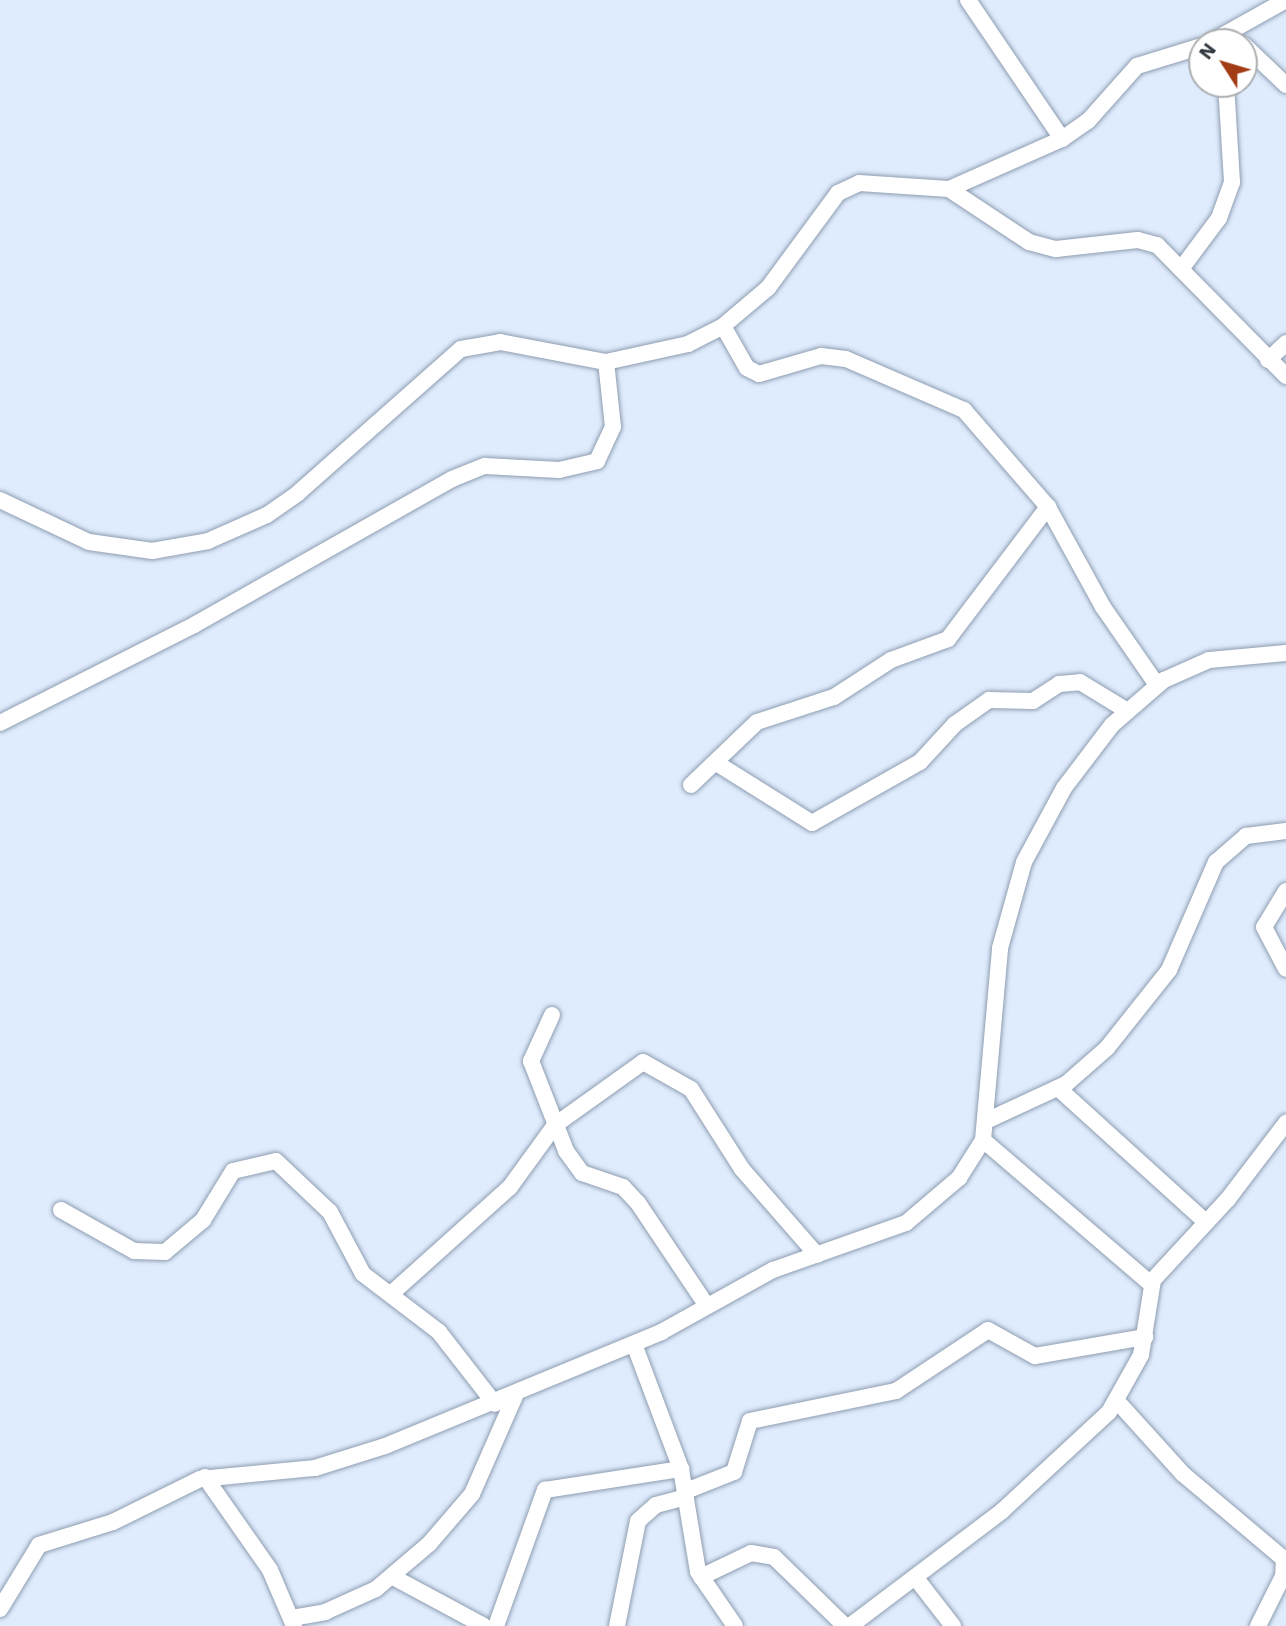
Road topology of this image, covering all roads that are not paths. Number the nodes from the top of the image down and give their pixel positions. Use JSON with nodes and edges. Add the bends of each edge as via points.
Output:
{"nodes":[{"id":1,"x":968,"y":0,"type":"edge"},
{"id":2,"x":1286,"y":0,"type":"edge"},
{"id":3,"x":1254,"y":28,"type":"edge"},
{"id":4,"x":1188,"y":50,"type":"edge"},
{"id":5,"x":1258,"y":57,"type":"edge"},
{"id":6,"x":1286,"y":85,"type":"edge"},
{"id":7,"x":1227,"y":98,"type":"edge"},
{"id":8,"x":1062,"y":139,"type":"junction"},
{"id":9,"x":948,"y":189,"type":"junction"},
{"id":10,"x":1181,"y":269,"type":"junction"},
{"id":11,"x":723,"y":326,"type":"junction"},
{"id":12,"x":1286,"y":343,"type":"edge"},
{"id":13,"x":1268,"y":360,"type":"junction"},
{"id":14,"x":606,"y":362,"type":"junction"},
{"id":15,"x":1286,"y":376,"type":"edge"},
{"id":16,"x":0,"y":500,"type":"edge"},
{"id":17,"x":1048,"y":507,"type":"junction"},
{"id":18,"x":1286,"y":653,"type":"edge"},
{"id":19,"x":1157,"y":685,"type":"junction"},
{"id":20,"x":1126,"y":710,"type":"junction"},
{"id":21,"x":0,"y":723,"type":"edge"},
{"id":22,"x":718,"y":764,"type":"junction"},
{"id":23,"x":691,"y":785,"type":"dead end"},
{"id":24,"x":1286,"y":831,"type":"edge"},
{"id":25,"x":1286,"y":891,"type":"edge"},
{"id":26,"x":1286,"y":969,"type":"edge"},
{"id":27,"x":552,"y":1015,"type":"dead end"},
{"id":28,"x":1058,"y":1088,"type":"junction"},
{"id":29,"x":986,"y":1121,"type":"junction"},
{"id":30,"x":1286,"y":1123,"type":"edge"},
{"id":31,"x":555,"y":1125,"type":"junction"},
{"id":32,"x":983,"y":1140,"type":"junction"},
{"id":33,"x":61,"y":1210,"type":"dead end"},
{"id":34,"x":1206,"y":1222,"type":"junction"},
{"id":35,"x":817,"y":1255,"type":"junction"},
{"id":36,"x":1150,"y":1284,"type":"junction"},
{"id":37,"x":392,"y":1293,"type":"junction"},
{"id":38,"x":706,"y":1307,"type":"junction"},
{"id":39,"x":1144,"y":1337,"type":"junction"},
{"id":40,"x":634,"y":1344,"type":"junction"},
{"id":41,"x":515,"y":1396,"type":"junction"},
{"id":42,"x":1117,"y":1401,"type":"junction"},
{"id":43,"x":495,"y":1404,"type":"junction"},
{"id":44,"x":681,"y":1469,"type":"junction"},
{"id":45,"x":205,"y":1477,"type":"junction"},
{"id":46,"x":686,"y":1494,"type":"junction"},
{"id":47,"x":393,"y":1577,"type":"junction"},
{"id":48,"x":701,"y":1577,"type":"junction"},
{"id":49,"x":915,"y":1577,"type":"junction"},
{"id":50,"x":0,"y":1609,"type":"edge"},
{"id":51,"x":293,"y":1622,"type":"edge"},
{"id":52,"x":484,"y":1626,"type":"edge"},
{"id":53,"x":496,"y":1626,"type":"edge"},
{"id":54,"x":617,"y":1626,"type":"edge"},
{"id":55,"x":735,"y":1626,"type":"edge"},
{"id":56,"x":845,"y":1626,"type":"edge"},
{"id":57,"x":850,"y":1626,"type":"edge"},
{"id":58,"x":953,"y":1626,"type":"edge"},
{"id":59,"x":1258,"y":1626,"type":"edge"}],
"edges":[{"from":1,"to":8,"type":"street"},
{"from":2,"to":3,"type":"street"},
{"from":4,"to":8,"type":"street","via":[[1136,66],[1088,121]]},
{"from":5,"to":6,"type":"street"},
{"from":7,"to":10,"type":"street","via":[[1232,182],[1219,218]]},
{"from":8,"to":9,"type":"street"},
{"from":9,"to":10,"type":"street","via":[[1029,242],[1056,249],[1139,240],[1157,246]]},
{"from":9,"to":11,"type":"street","via":[[859,183],[838,193],[784,270]]},
{"from":10,"to":13,"type":"street"},
{"from":11,"to":14,"type":"street","via":[[664,351]]},
{"from":11,"to":17,"type":"street","via":[[747,368],[759,374],[821,356],[846,359],[964,410]]},
{"from":12,"to":13,"type":"street"},
{"from":13,"to":15,"type":"street"},
{"from":14,"to":16,"type":"street","via":[[500,342],[461,349],[298,493],[267,515],[190,547],[152,551],[89,542]]},
{"from":14,"to":21,"type":"street","via":[[613,427],[597,461],[559,470],[485,466],[452,479],[194,625]]},
{"from":17,"to":19,"type":"street","via":[[1103,607]]},
{"from":17,"to":22,"type":"street","via":[[948,639],[891,660],[834,697],[757,722]]},
{"from":18,"to":19,"type":"street","via":[[1209,660]]},
{"from":19,"to":20,"type":"street"},
{"from":20,"to":22,"type":"street","via":[[1080,682],[1059,684],[1033,701],[989,700],[955,723],[920,762],[813,823]]},
{"from":20,"to":29,"type":"street","via":[[1049,813],[1016,885],[995,977]]},
{"from":22,"to":23,"type":"street"},
{"from":24,"to":28,"type":"street","via":[[1246,836],[1228,849],[1205,882],[1152,994],[1107,1048]]},
{"from":25,"to":26,"type":"street","via":[[1264,927]]},
{"from":27,"to":31,"type":"street","via":[[531,1061]]},
{"from":28,"to":29,"type":"street"},
{"from":28,"to":34,"type":"street"},
{"from":29,"to":32,"type":"street"},
{"from":30,"to":34,"type":"street"},
{"from":31,"to":35,"type":"street","via":[[638,1063],[678,1078],[742,1169]]},
{"from":31,"to":37,"type":"street","via":[[510,1187]]},
{"from":31,"to":38,"type":"street","via":[[582,1173],[623,1187],[638,1203]]},
{"from":32,"to":35,"type":"street","via":[[951,1186],[905,1223]]},
{"from":32,"to":36,"type":"street"},
{"from":33,"to":37,"type":"street","via":[[134,1251],[165,1252],[204,1220],[233,1171],[276,1161],[330,1212],[363,1274]]},
{"from":34,"to":36,"type":"street"},
{"from":35,"to":38,"type":"street","via":[[773,1270]]},
{"from":36,"to":39,"type":"street"},
{"from":37,"to":43,"type":"street","via":[[463,1358]]},
{"from":38,"to":40,"type":"street"},
{"from":39,"to":42,"type":"street"},
{"from":39,"to":46,"type":"street","via":[[1035,1356],[988,1330],[896,1391],[750,1421],[734,1472]]},
{"from":40,"to":41,"type":"street"},
{"from":40,"to":44,"type":"street"},
{"from":41,"to":43,"type":"street"},
{"from":41,"to":47,"type":"street","via":[[472,1494]]},
{"from":42,"to":49,"type":"street","via":[[1002,1511]]},
{"from":42,"to":59,"type":"street","via":[[1183,1474],[1284,1559],[1283,1576]]},
{"from":43,"to":45,"type":"street","via":[[315,1468]]},
{"from":44,"to":46,"type":"street"},
{"from":44,"to":53,"type":"street","via":[[545,1490]]},
{"from":45,"to":50,"type":"street","via":[[113,1522],[39,1545]]},
{"from":45,"to":51,"type":"street","via":[[270,1570]]},
{"from":46,"to":48,"type":"street"},
{"from":46,"to":54,"type":"street","via":[[656,1505],[638,1521]]},
{"from":47,"to":51,"type":"street","via":[[349,1603]]},
{"from":47,"to":52,"type":"street"},
{"from":48,"to":55,"type":"street"},
{"from":48,"to":56,"type":"street","via":[[751,1553],[775,1557]]},
{"from":49,"to":57,"type":"street"},
{"from":49,"to":58,"type":"street"}]}
